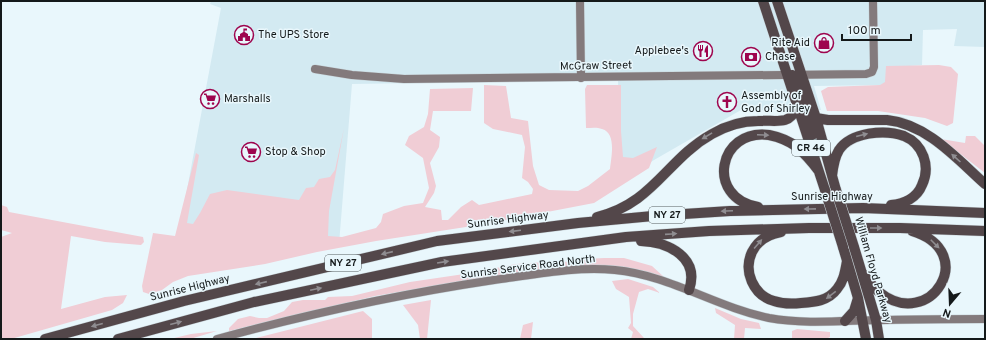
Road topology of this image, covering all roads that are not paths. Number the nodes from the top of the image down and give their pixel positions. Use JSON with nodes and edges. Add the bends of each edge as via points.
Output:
{"nodes":[{"id":1,"x":580,"y":1,"type":"edge"},
{"id":2,"x":777,"y":1,"type":"edge"},
{"id":3,"x":873,"y":1,"type":"edge"},
{"id":4,"x":763,"y":11,"type":"edge"},
{"id":5,"x":316,"y":70,"type":"dead end"},
{"id":6,"x":789,"y":75,"type":"junction"},
{"id":7,"x":802,"y":75,"type":"junction"},
{"id":8,"x":581,"y":78,"type":"junction"},
{"id":9,"x":797,"y":107,"type":"junction"},
{"id":10,"x":816,"y":118,"type":"junction"},
{"id":11,"x":818,"y":170,"type":"junction"},
{"id":12,"x":831,"y":171,"type":"junction"},
{"id":13,"x":985,"y":184,"type":"edge"},
{"id":14,"x":863,"y":208,"type":"junction"},
{"id":15,"x":780,"y":209,"type":"junction"},
{"id":16,"x":985,"y":213,"type":"edge"},
{"id":17,"x":554,"y":226,"type":"junction"},
{"id":18,"x":809,"y":228,"type":"junction"},
{"id":19,"x":900,"y":228,"type":"junction"},
{"id":20,"x":985,"y":232,"type":"edge"},
{"id":21,"x":605,"y":240,"type":"junction"},
{"id":22,"x":847,"y":261,"type":"junction"},
{"id":23,"x":863,"y":274,"type":"junction"},
{"id":24,"x":689,"y":290,"type":"junction"},
{"id":25,"x":858,"y":298,"type":"junction"},
{"id":26,"x":985,"y":319,"type":"edge"},
{"id":27,"x":876,"y":320,"type":"junction"},
{"id":28,"x":844,"y":321,"type":"junction"},
{"id":29,"x":863,"y":321,"type":"junction"},
{"id":30,"x":45,"y":339,"type":"edge"},
{"id":31,"x":118,"y":339,"type":"edge"},
{"id":32,"x":217,"y":339,"type":"edge"},
{"id":33,"x":866,"y":339,"type":"edge"},
{"id":34,"x":879,"y":339,"type":"edge"}],
"edges":[{"from":1,"to":8,"type":"street"},
{"from":2,"to":7,"type":"highway","name":"William Floyd Parkway","number":"CR 46"},
{"from":3,"to":7,"type":"street","name":"McGraw Street","via":[[872,72]]},
{"from":4,"to":6,"type":"highway","name":"William Floyd Parkway","number":"CR 46"},
{"from":5,"to":8,"type":"street","name":"McGraw Street","via":[[396,79]]},
{"from":6,"to":7,"type":"street","name":"McGraw Street"},
{"from":6,"to":8,"type":"street","name":"McGraw Street"},
{"from":6,"to":9,"type":"highway","name":"William Floyd Parkway","number":"CR 46"},
{"from":6,"to":12,"type":"highway","via":[[796,81],[818,147]]},
{"from":7,"to":10,"type":"highway","name":"William Floyd Parkway","number":"CR 46"},
{"from":9,"to":11,"type":"highway","name":"William Floyd Parkway","number":"CR 46"},
{"from":9,"to":17,"type":"highway","one_way":true,"via":[[786,120],[743,122],[726,127],[700,141],[643,195],[630,204],[608,214]]},
{"from":10,"to":12,"type":"highway","name":"William Floyd Parkway","number":"CR 46"},
{"from":13,"to":10,"type":"highway","one_way":true,"via":[[930,136],[896,121]]},
{"from":15,"to":11,"type":"highway","one_way":true,"via":[[748,204],[736,198],[730,191],[724,178],[724,165],[734,145],[752,136],[778,138],[797,147]]},
{"from":11,"to":22,"type":"highway","name":"William Floyd Parkway","number":"CR 46","bridge":true},
{"from":12,"to":14,"type":"highway","one_way":true,"via":[[839,150],[855,137],[894,134],[906,137],[915,144],[924,157],[926,169],[918,193],[902,203]]},
{"from":12,"to":23,"type":"highway","name":"William Floyd Parkway","number":"CR 46","bridge":true},
{"from":14,"to":15,"type":"highway","name":"Sunrise Highway","number":"NY 27","one_way":true},
{"from":14,"to":16,"type":"highway","name":"Sunrise Highway","number":"NY 27"},
{"from":15,"to":17,"type":"highway","name":"Sunrise Highway","number":"NY 27","one_way":true,"via":[[680,214]]},
{"from":17,"to":30,"type":"highway","name":"Sunrise Highway","number":"NY 27","one_way":true,"via":[[437,241],[184,301]]},
{"from":18,"to":19,"type":"highway","number":"NY 27","one_way":true},
{"from":21,"to":18,"type":"highway","number":"NY 27","one_way":true,"via":[[690,232]]},
{"from":22,"to":18,"type":"highway","one_way":true,"via":[[841,284],[822,300],[810,303],[784,303],[772,301],[761,295],[749,270],[750,257],[756,246],[771,234]]},
{"from":19,"to":20,"type":"highway","number":"NY 27"},
{"from":19,"to":23,"type":"highway","one_way":true,"via":[[929,238],[942,252],[945,270],[937,290],[922,301],[898,302],[879,292]]},
{"from":21,"to":24,"type":"highway","via":[[650,241],[673,248],[690,269]]},
{"from":31,"to":21,"type":"highway","number":"NY 27","one_way":true,"via":[[254,302],[442,262]]},
{"from":22,"to":25,"type":"highway","name":"William Floyd Parkway","number":"CR 46"},
{"from":23,"to":27,"type":"highway","name":"William Floyd Parkway","number":"CR 46"},
{"from":24,"to":28,"type":"street","name":"Sunrise Service Road North","via":[[739,310],[769,318]]},
{"from":24,"to":32,"type":"street","name":"Sunrise Service Road North","via":[[638,273],[581,269],[374,301]]},
{"from":25,"to":28,"type":"highway","via":[[854,311]]},
{"from":25,"to":29,"type":"highway","name":"William Floyd Parkway","number":"CR 46"},
{"from":26,"to":27,"type":"street","name":"Sunrise Service Road North"},
{"from":27,"to":29,"type":"street","name":"Sunrise Service Road North"},
{"from":27,"to":34,"type":"highway","name":"William Floyd Parkway","number":"CR 46"},
{"from":28,"to":29,"type":"street","name":"Sunrise Service Road North"},
{"from":29,"to":33,"type":"highway","name":"William Floyd Parkway","number":"CR 46"}]}
